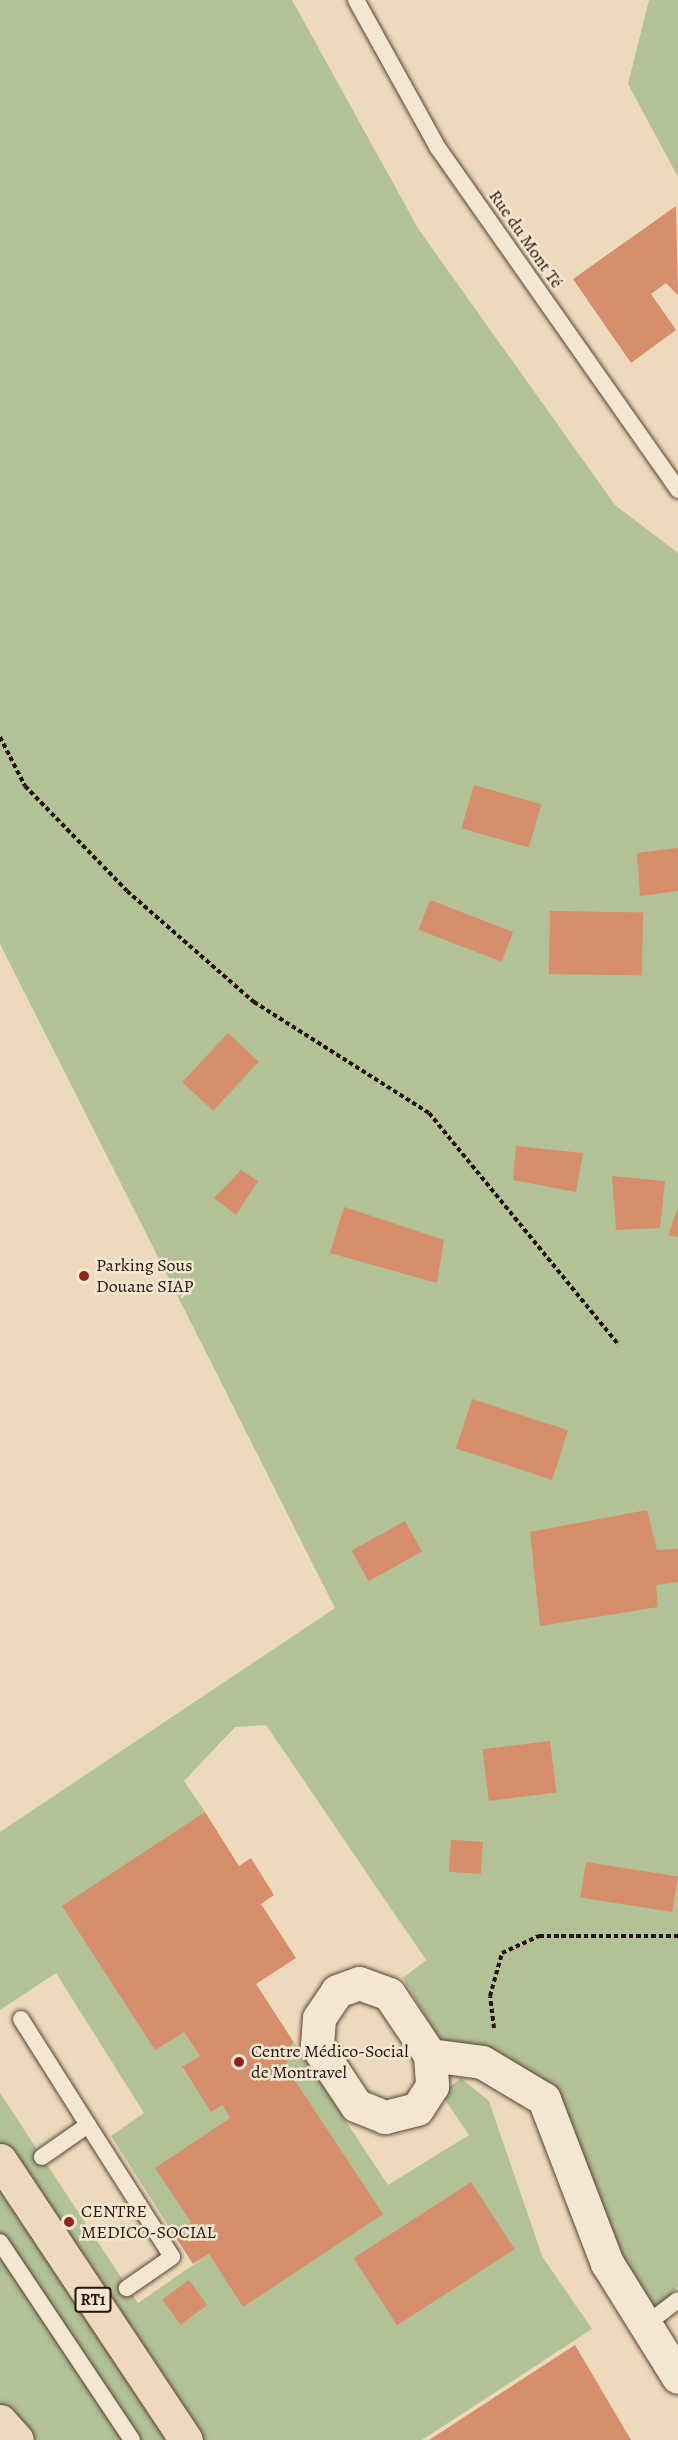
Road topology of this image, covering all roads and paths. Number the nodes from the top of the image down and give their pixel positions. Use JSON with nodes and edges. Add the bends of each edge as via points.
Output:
{"nodes":[{"id":1,"x":356,"y":0,"type":"edge"},
{"id":2,"x":678,"y":490,"type":"edge"},
{"id":3,"x":0,"y":737,"type":"edge"},
{"id":4,"x":619,"y":1345,"type":"dead end"},
{"id":5,"x":678,"y":1936,"type":"edge"},
{"id":6,"x":21,"y":2019,"type":"dead end"},
{"id":7,"x":430,"y":2055,"type":"dead end"},
{"id":8,"x":501,"y":2073,"type":"junction"},
{"id":9,"x":88,"y":2125,"type":"junction"},
{"id":10,"x":42,"y":2157,"type":"dead end"},
{"id":11,"x":0,"y":2160,"type":"edge"},
{"id":12,"x":0,"y":2242,"type":"edge"},
{"id":13,"x":127,"y":2288,"type":"dead end"},
{"id":14,"x":678,"y":2300,"type":"edge"},
{"id":15,"x":645,"y":2325,"type":"junction"},
{"id":16,"x":678,"y":2377,"type":"edge"},
{"id":17,"x":0,"y":2421,"type":"edge"},
{"id":18,"x":17,"y":2440,"type":"edge"},
{"id":19,"x":132,"y":2440,"type":"edge"},
{"id":20,"x":186,"y":2440,"type":"edge"}],
"edges":[{"from":1,"to":2,"type":"lane","name":"Rue du Mont Té","via":[[438,148]]},
{"from":3,"to":4,"type":"path","via":[[25,786],[127,891],[254,1002],[429,1113]]},
{"from":5,"to":8,"type":"path","via":[[538,1936],[502,1953],[490,1996]]},
{"from":6,"to":9,"type":"lane"},
{"from":7,"to":8,"type":"street","via":[[482,2062]]},
{"from":8,"to":15,"type":"street","via":[[544,2099],[607,2263]]},
{"from":9,"to":10,"type":"lane"},
{"from":9,"to":13,"type":"lane","via":[[172,2257]]},
{"from":11,"to":20,"type":"main road","number":"RT1"},
{"from":12,"to":19,"type":"lane"},
{"from":14,"to":15,"type":"lane"},
{"from":15,"to":16,"type":"street"},
{"from":17,"to":18,"type":"main road"}]}
